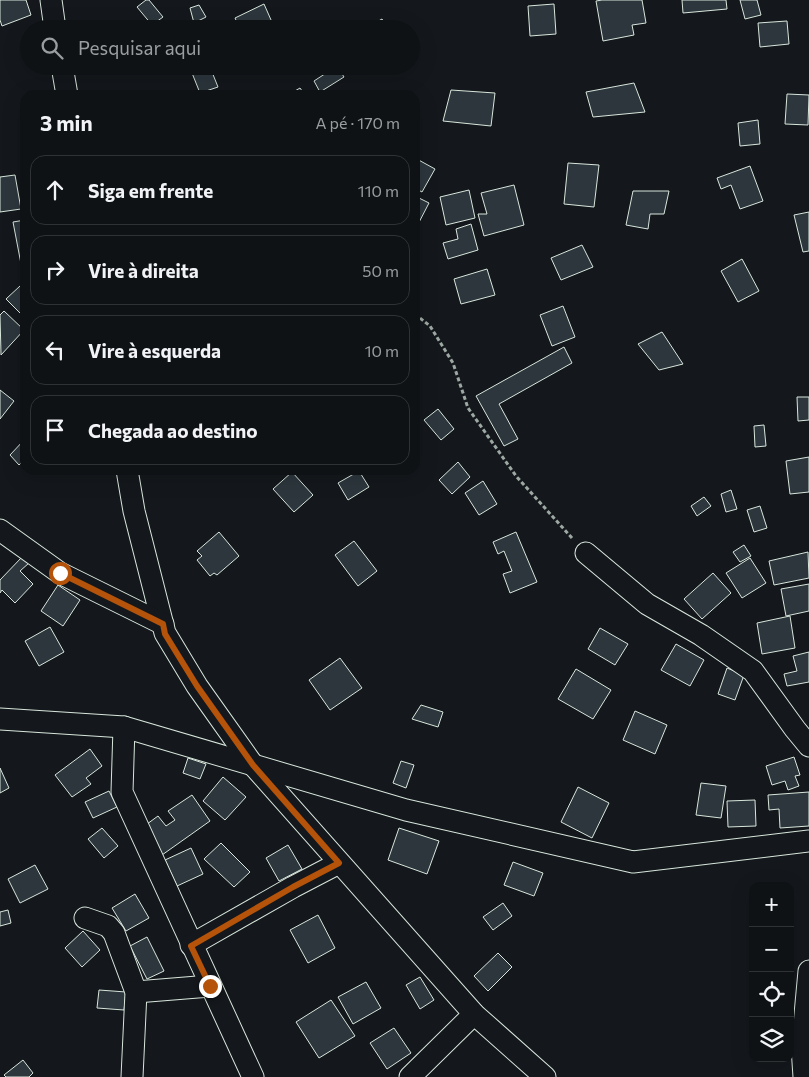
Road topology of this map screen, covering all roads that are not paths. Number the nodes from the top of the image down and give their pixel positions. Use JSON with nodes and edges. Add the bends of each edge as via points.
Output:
{"nodes":[{"id":1,"x":51,"y":0,"type":"edge"},
{"id":2,"x":54,"y":20,"type":"edge"},
{"id":3,"x":64,"y":75,"type":"edge"},
{"id":4,"x":66,"y":90,"type":"edge"},
{"id":5,"x":128,"y":475,"type":"edge"},
{"id":6,"x":0,"y":530,"type":"edge"},
{"id":7,"x":586,"y":553,"type":"road end"},
{"id":8,"x":163,"y":624,"type":"junction"},
{"id":9,"x":0,"y":719,"type":"edge"},
{"id":10,"x":124,"y":727,"type":"junction"},
{"id":11,"x":809,"y":746,"type":"edge"},
{"id":12,"x":253,"y":765,"type":"junction"},
{"id":13,"x":809,"y":841,"type":"edge"},
{"id":14,"x":339,"y":863,"type":"junction"},
{"id":15,"x":85,"y":918,"type":"dead end"},
{"id":16,"x":191,"y":946,"type":"junction"},
{"id":17,"x":809,"y":971,"type":"edge"},
{"id":18,"x":210,"y":986,"type":"junction"},
{"id":19,"x":136,"y":992,"type":"junction"},
{"id":20,"x":474,"y":1014,"type":"junction"},
{"id":21,"x":132,"y":1077,"type":"edge"},
{"id":22,"x":253,"y":1077,"type":"edge"},
{"id":23,"x":410,"y":1077,"type":"edge"},
{"id":24,"x":545,"y":1077,"type":"edge"},
{"id":25,"x":804,"y":1077,"type":"edge"}],
"edges":[{"from":1,"to":2,"type":"street"},
{"from":3,"to":4,"type":"street"},
{"from":5,"to":8,"type":"street"},
{"from":6,"to":8,"type":"street","via":[[60,573]]},
{"from":7,"to":11,"type":"street","via":[[648,604],[754,671]]},
{"from":8,"to":12,"type":"street","via":[[165,634],[197,686]]},
{"from":9,"to":10,"type":"street"},
{"from":10,"to":12,"type":"street"},
{"from":10,"to":16,"type":"street","via":[[122,792]]},
{"from":12,"to":13,"type":"street","via":[[406,810],[633,862]]},
{"from":12,"to":14,"type":"street"},
{"from":14,"to":16,"type":"street"},
{"from":14,"to":20,"type":"street"},
{"from":15,"to":19,"type":"street","via":[[108,926],[114,933]]},
{"from":16,"to":18,"type":"street"},
{"from":17,"to":25,"type":"street","via":[[802,1047]]},
{"from":18,"to":19,"type":"street"},
{"from":18,"to":22,"type":"street"},
{"from":19,"to":21,"type":"street"},
{"from":20,"to":23,"type":"street"},
{"from":20,"to":24,"type":"street"}]}
